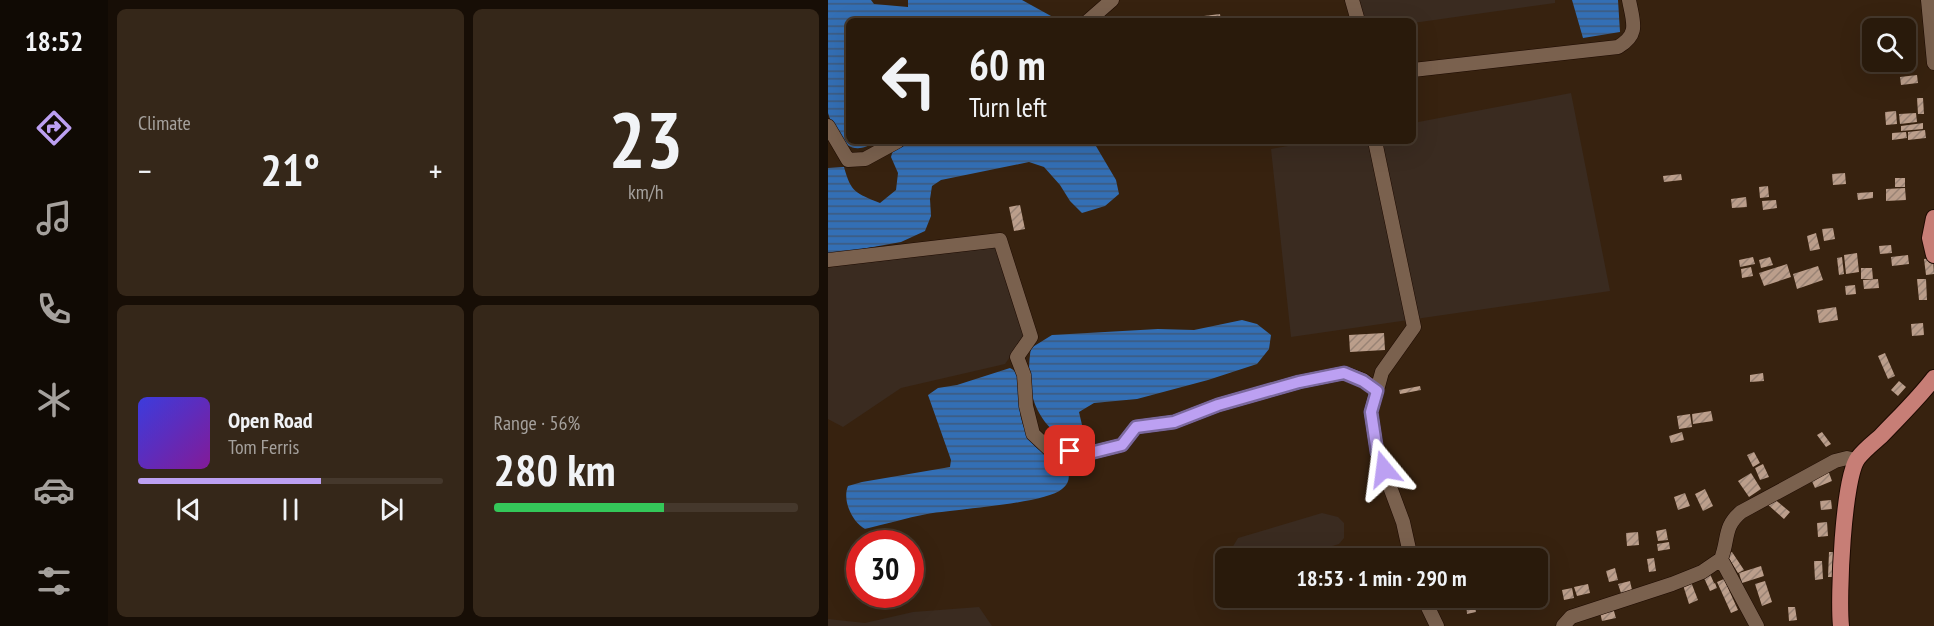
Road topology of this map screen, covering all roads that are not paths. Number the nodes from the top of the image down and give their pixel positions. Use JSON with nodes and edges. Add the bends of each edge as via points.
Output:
{"nodes":[{"id":1,"x":1112,"y":0,"type":"edge"},
{"id":2,"x":1352,"y":0,"type":"edge"},
{"id":3,"x":1629,"y":0,"type":"edge"},
{"id":4,"x":1928,"y":0,"type":"edge"},
{"id":5,"x":1091,"y":18,"type":"edge"},
{"id":6,"x":1357,"y":18,"type":"edge"},
{"id":7,"x":1934,"y":63,"type":"edge"},
{"id":8,"x":1416,"y":70,"type":"edge"},
{"id":9,"x":828,"y":126,"type":"edge"},
{"id":10,"x":892,"y":144,"type":"edge"},
{"id":11,"x":1376,"y":144,"type":"edge"},
{"id":12,"x":1934,"y":218,"type":"edge"},
{"id":13,"x":1934,"y":255,"type":"edge"},
{"id":14,"x":828,"y":260,"type":"edge"},
{"id":15,"x":1934,"y":378,"type":"edge"},
{"id":16,"x":1377,"y":391,"type":"junction"},
{"id":17,"x":1856,"y":460,"type":"junction"},
{"id":18,"x":1409,"y":548,"type":"edge"},
{"id":19,"x":1721,"y":559,"type":"junction"},
{"id":20,"x":1428,"y":608,"type":"edge"},
{"id":21,"x":1437,"y":626,"type":"edge"},
{"id":22,"x":1563,"y":626,"type":"edge"},
{"id":23,"x":1757,"y":626,"type":"edge"},
{"id":24,"x":1841,"y":626,"type":"edge"}],
"edges":[{"from":1,"to":5,"type":"street"},
{"from":2,"to":6,"type":"street"},
{"from":3,"to":8,"type":"street","via":[[1634,30],[1629,40],[1618,46]]},
{"from":4,"to":7,"type":"street"},
{"from":9,"to":10,"type":"street","via":[[848,160],[865,159]]},
{"from":11,"to":16,"type":"street","via":[[1414,327],[1382,372]]},
{"from":12,"to":13,"type":"main road","via":[[1930,238]]},
{"from":14,"to":16,"type":"street","via":[[1000,240],[1031,337],[1017,357],[1024,375],[1026,406],[1033,434],[1050,450],[1090,453],[1122,445],[1136,427],[1174,422],[1228,402],[1344,373]]},
{"from":15,"to":17,"type":"main road"},
{"from":16,"to":18,"type":"street","via":[[1371,412],[1377,452]]},
{"from":17,"to":19,"type":"street","via":[[1835,461],[1741,512],[1727,530]]},
{"from":17,"to":24,"type":"main road","via":[[1841,559]]},
{"from":19,"to":22,"type":"street","via":[[1672,584],[1571,617]]},
{"from":19,"to":23,"type":"street"},
{"from":20,"to":21,"type":"street"}]}
